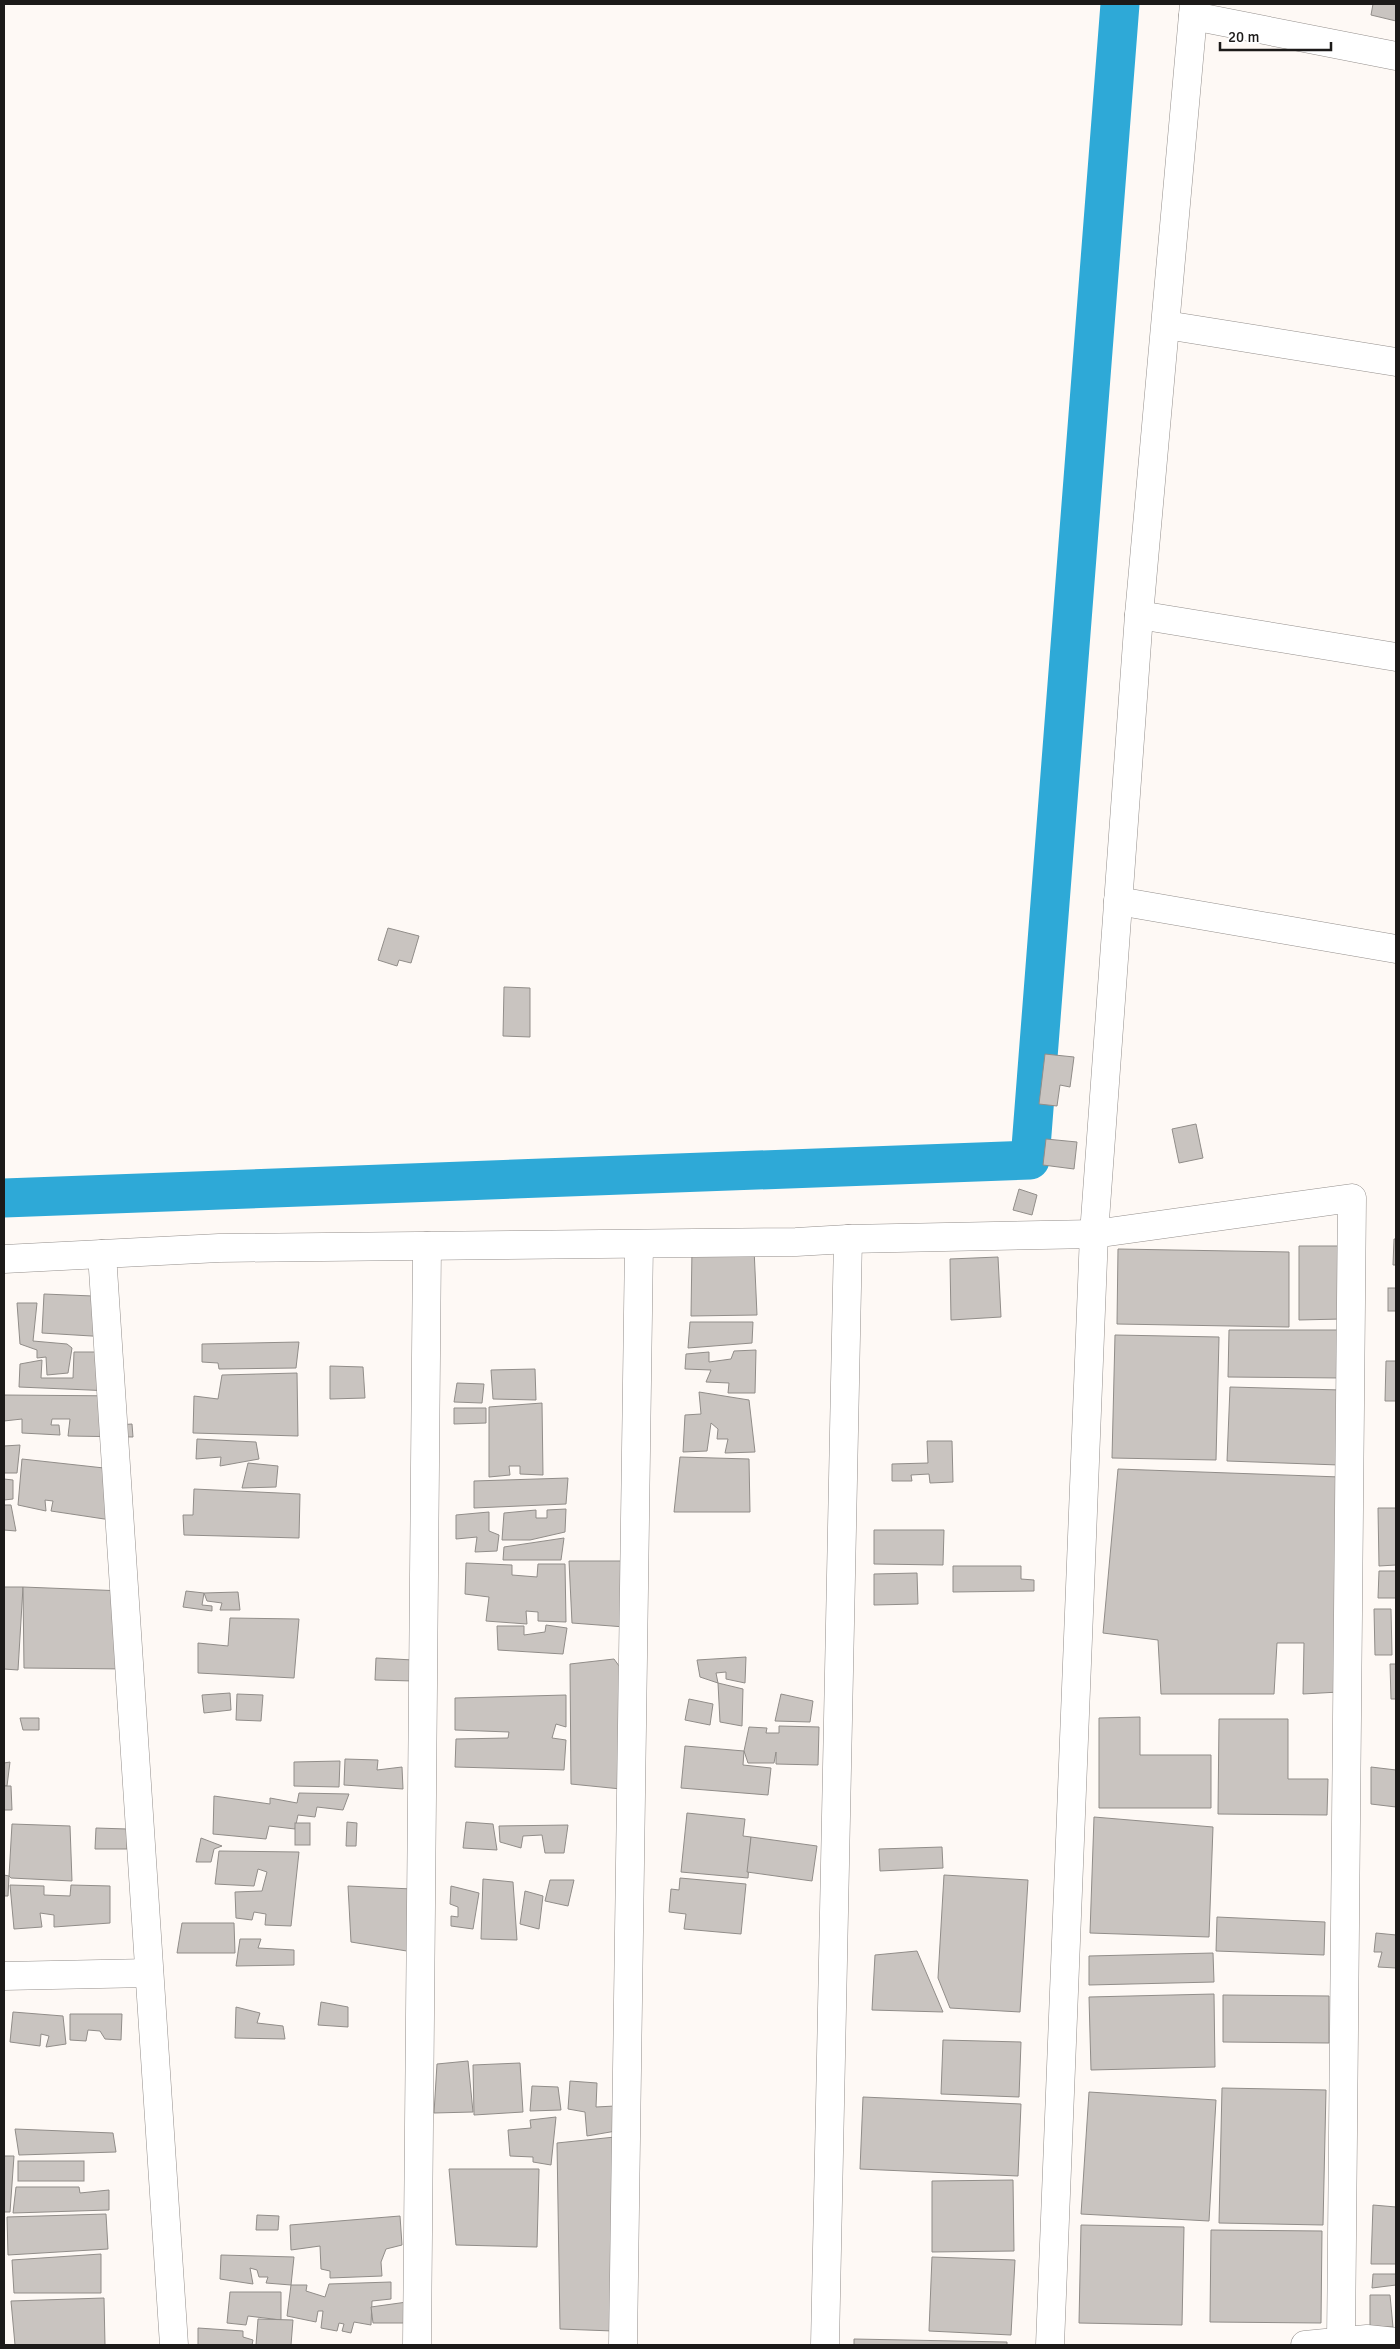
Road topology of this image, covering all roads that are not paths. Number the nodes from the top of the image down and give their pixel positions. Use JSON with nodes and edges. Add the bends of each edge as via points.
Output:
{"nodes":[{"id":1,"x":1194,"y":10,"type":"edge"},
{"id":2,"x":1396,"y":56,"type":"edge"},
{"id":3,"x":1166,"y":325,"type":"junction"},
{"id":4,"x":1396,"y":362,"type":"edge"},
{"id":5,"x":1139,"y":614,"type":"junction"},
{"id":6,"x":1396,"y":657,"type":"edge"},
{"id":7,"x":1118,"y":901,"type":"junction"},
{"id":8,"x":1396,"y":949,"type":"edge"},
{"id":9,"x":1094,"y":1234,"type":"junction"},
{"id":10,"x":848,"y":1239,"type":"junction"},
{"id":11,"x":639,"y":1244,"type":"junction"},
{"id":12,"x":427,"y":1246,"type":"junction"},
{"id":13,"x":102,"y":1254,"type":"junction"},
{"id":14,"x":4,"y":1260,"type":"edge"},
{"id":15,"x":149,"y":1973,"type":"junction"},
{"id":16,"x":4,"y":1976,"type":"edge"},
{"id":17,"x":1341,"y":2342,"type":"junction"},
{"id":18,"x":1396,"y":2342,"type":"edge"},
{"id":19,"x":174,"y":2345,"type":"edge"},
{"id":20,"x":417,"y":2345,"type":"edge"},
{"id":21,"x":623,"y":2345,"type":"edge"},
{"id":22,"x":825,"y":2345,"type":"edge"},
{"id":23,"x":1050,"y":2345,"type":"edge"},
{"id":24,"x":1305,"y":2345,"type":"edge"}],
"edges":[{"from":1,"to":2,"type":"street"},
{"from":1,"to":3,"type":"street"},
{"from":3,"to":4,"type":"street"},
{"from":3,"to":5,"type":"street"},
{"from":5,"to":6,"type":"street"},
{"from":5,"to":7,"type":"street"},
{"from":7,"to":8,"type":"street"},
{"from":7,"to":9,"type":"street"},
{"from":9,"to":10,"type":"street"},
{"from":9,"to":17,"type":"street","via":[[1352,1198]]},
{"from":9,"to":23,"type":"street"},
{"from":10,"to":11,"type":"street"},
{"from":10,"to":22,"type":"street"},
{"from":11,"to":12,"type":"street"},
{"from":11,"to":21,"type":"street"},
{"from":12,"to":13,"type":"street","via":[[219,1248]]},
{"from":12,"to":20,"type":"street"},
{"from":13,"to":14,"type":"street"},
{"from":13,"to":15,"type":"street"},
{"from":15,"to":16,"type":"street"},
{"from":15,"to":19,"type":"street"},
{"from":17,"to":18,"type":"street","via":[[1367,2339]]},
{"from":17,"to":24,"type":"street"}]}
